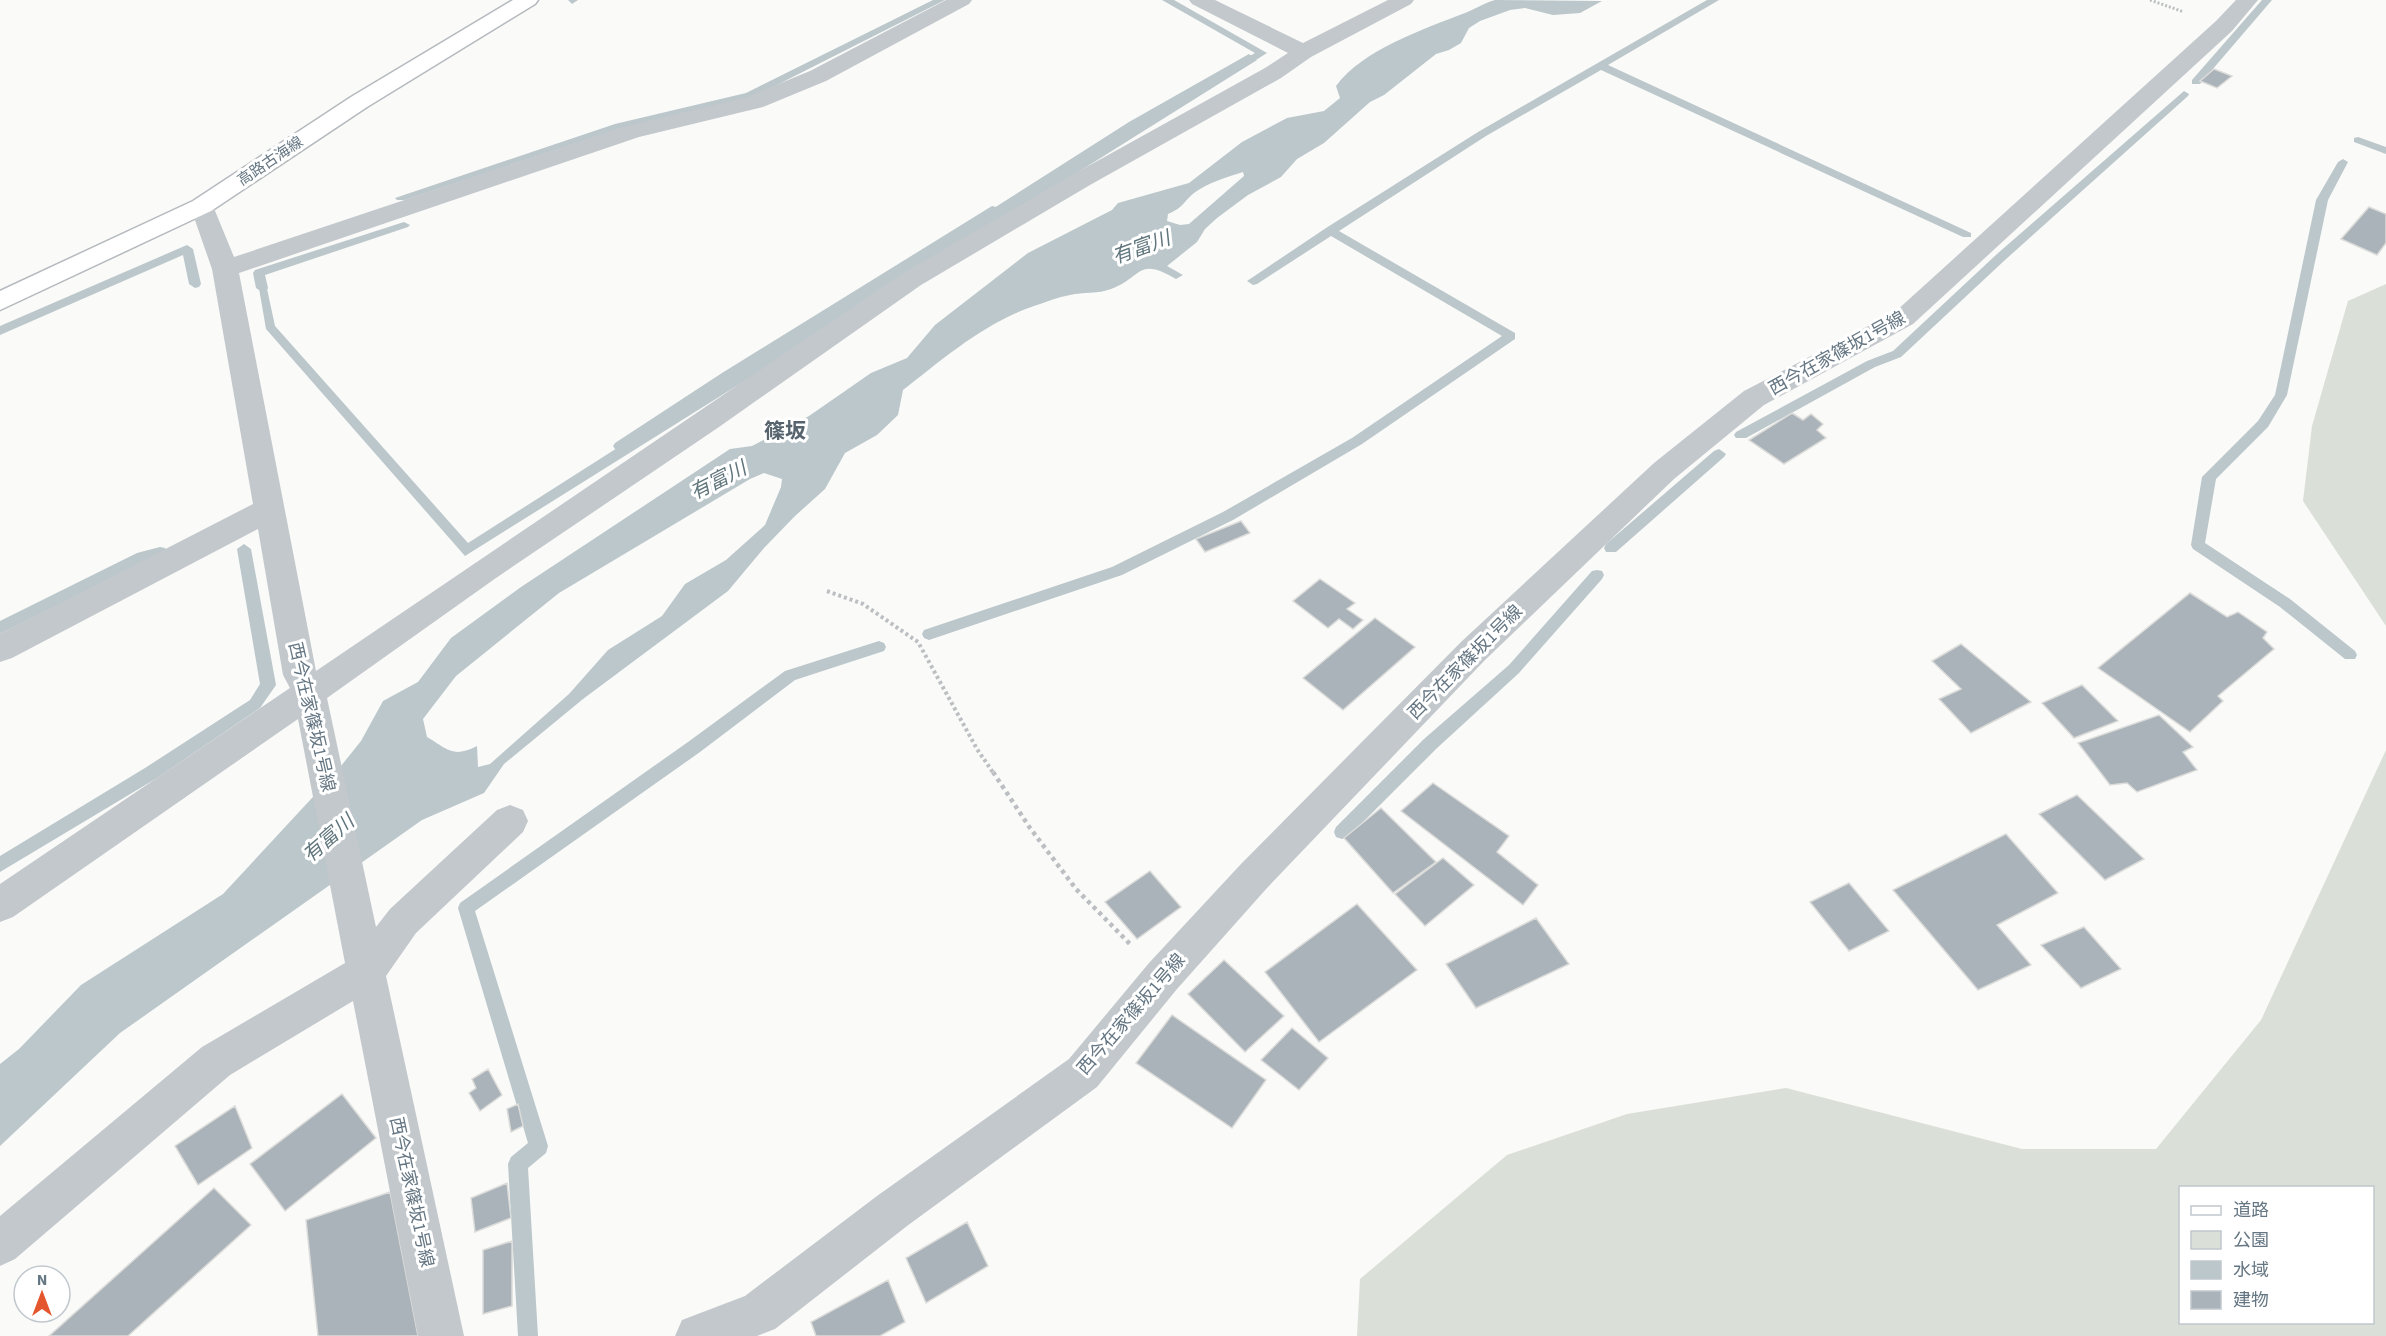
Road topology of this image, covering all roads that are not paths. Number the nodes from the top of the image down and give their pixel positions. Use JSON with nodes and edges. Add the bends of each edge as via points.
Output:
{"nodes":[{"id":1,"x":528,"y":0,"type":"edge"},
{"id":2,"x":962,"y":0,"type":"edge"},
{"id":3,"x":1199,"y":0,"type":"edge"},
{"id":4,"x":1404,"y":0,"type":"edge"},
{"id":5,"x":2248,"y":0,"type":"edge"},
{"id":6,"x":1303,"y":52,"type":"junction"},
{"id":7,"x":202,"y":206,"type":"junction"},
{"id":8,"x":225,"y":268,"type":"junction"},
{"id":9,"x":0,"y":301,"type":"edge"},
{"id":10,"x":270,"y":509,"type":"junction"},
{"id":11,"x":0,"y":649,"type":"edge"},
{"id":12,"x":309,"y":692,"type":"junction"},
{"id":13,"x":510,"y":821,"type":"dead end"},
{"id":14,"x":0,"y":905,"type":"edge"},
{"id":15,"x":367,"y":971,"type":"junction"},
{"id":16,"x":0,"y":1244,"type":"edge"},
{"id":17,"x":441,"y":1336,"type":"edge"},
{"id":18,"x":698,"y":1336,"type":"edge"}],
"edges":[{"from":1,"to":7,"type":"main road","name":"高路古海線","via":[[359,102]]},
{"from":2,"to":8,"type":"street","via":[[818,76],[755,102],[631,132]]},
{"from":3,"to":6,"type":"street"},
{"from":4,"to":6,"type":"street"},
{"from":5,"to":18,"type":"street","name":"西今在家篠坂1号線","via":[[2216,34],[1904,318],[1755,398],[1664,471],[1473,651],[1254,876],[1163,976],[1083,1073],[759,1313]]},
{"from":6,"to":12,"type":"street","via":[[1273,73],[912,279]]},
{"from":7,"to":8,"type":"street","name":"西今在家篠坂1号線"},
{"from":7,"to":9,"type":"main road","name":"高路古海線"},
{"from":8,"to":10,"type":"street","name":"西今在家篠坂1号線"},
{"from":10,"to":11,"type":"street"},
{"from":10,"to":12,"type":"street","name":"西今在家篠坂1号線","via":[[300,675]]},
{"from":12,"to":14,"type":"street"},
{"from":12,"to":15,"type":"street","name":"西今在家篠坂1号線"},
{"from":13,"to":15,"type":"street","via":[[403,921]]},
{"from":15,"to":16,"type":"street","via":[[216,1061]]},
{"from":15,"to":17,"type":"street","name":"西今在家篠坂1号線"}]}
